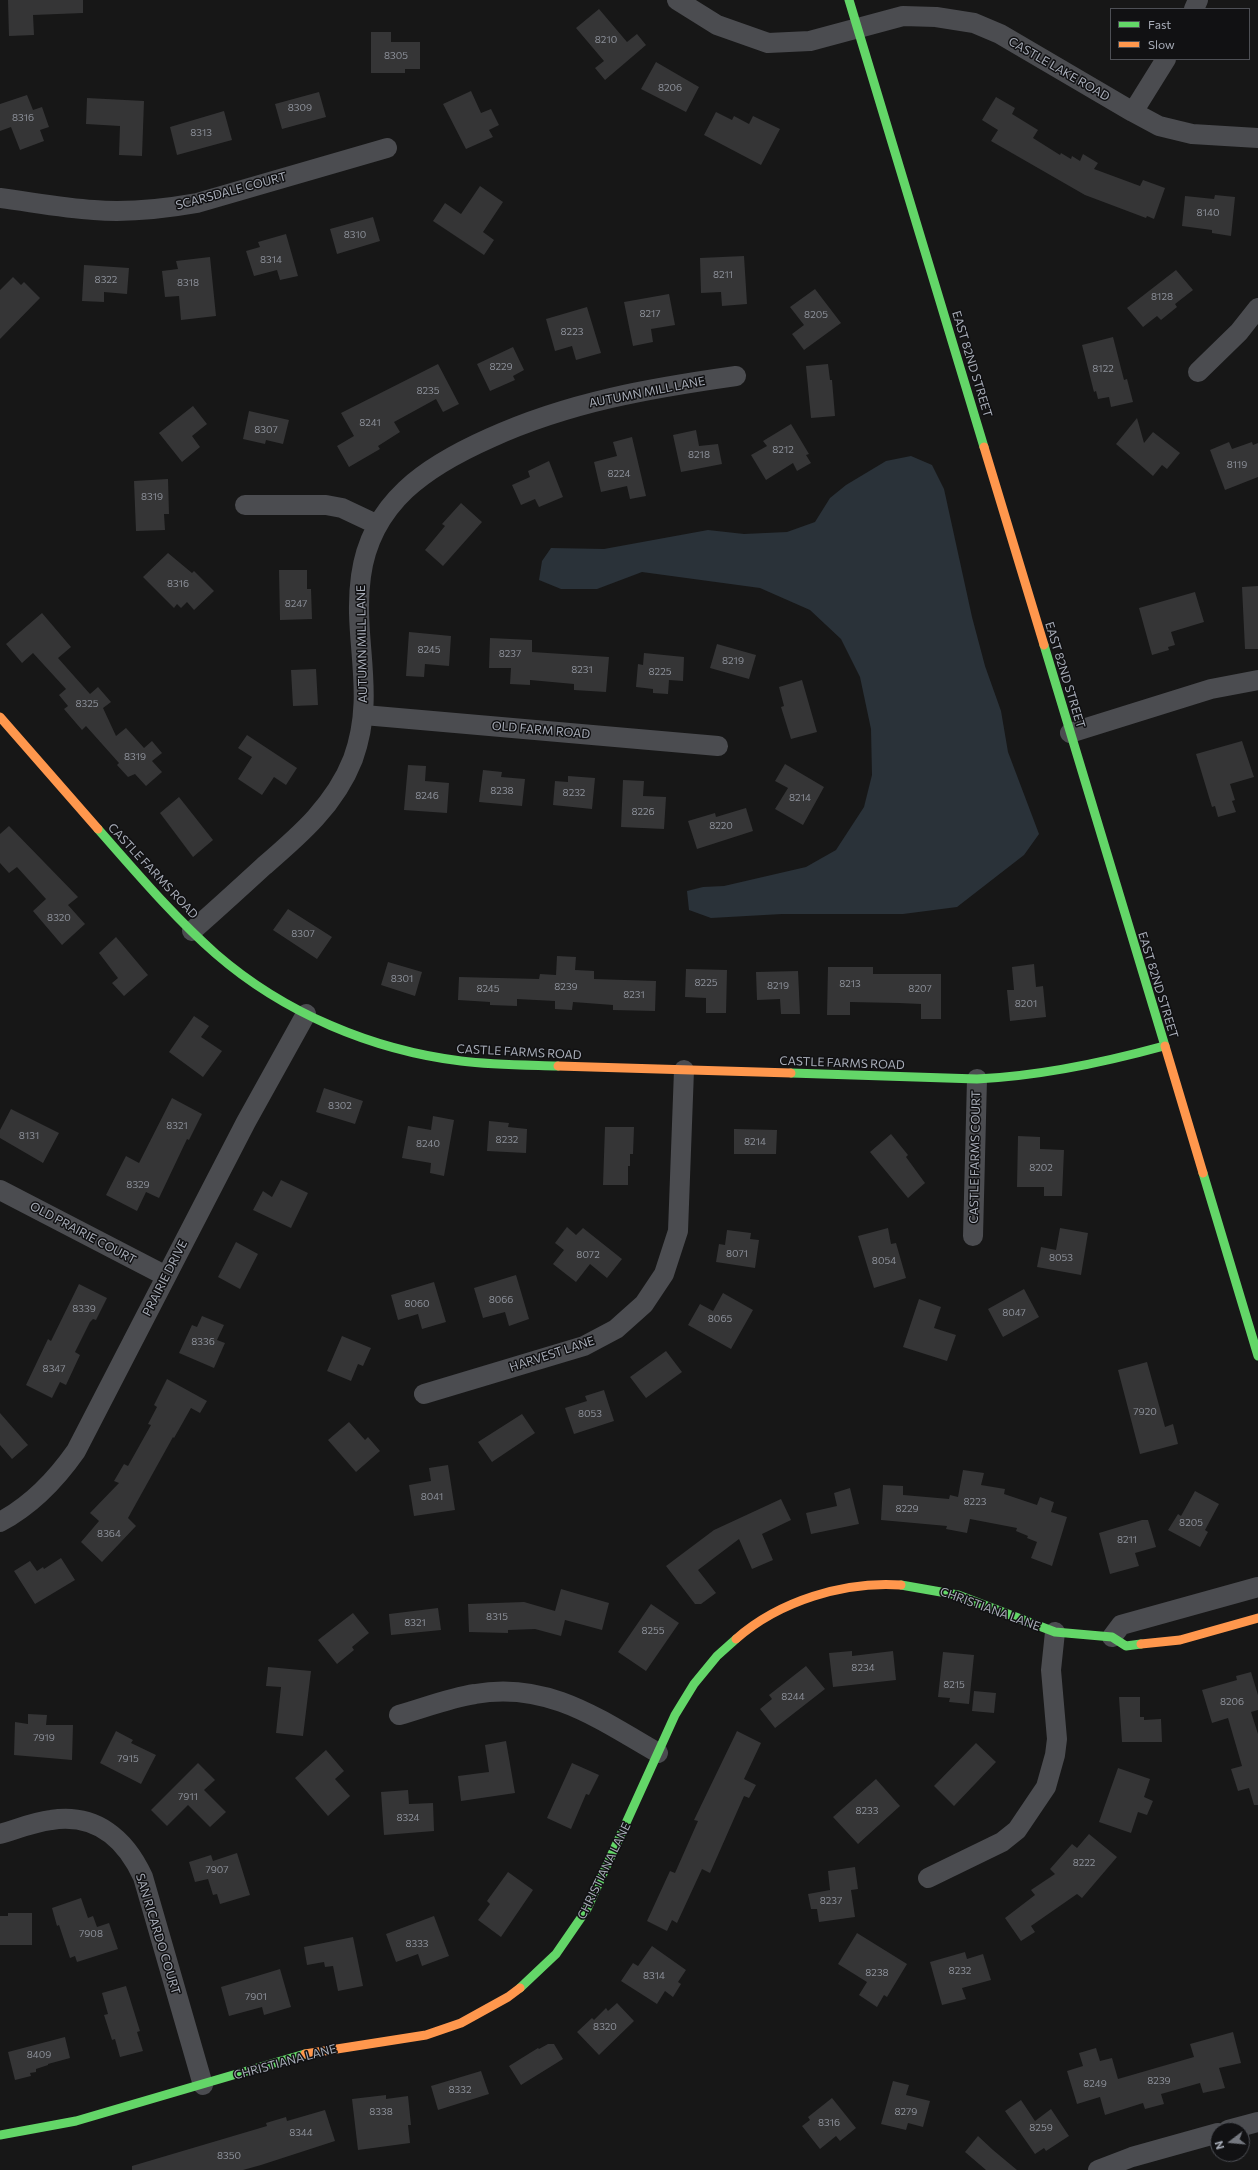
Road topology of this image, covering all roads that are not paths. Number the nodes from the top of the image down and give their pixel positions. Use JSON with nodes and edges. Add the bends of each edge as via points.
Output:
{"nodes":[{"id":1,"x":677,"y":0,"type":"edge"},
{"id":2,"x":849,"y":0,"type":"edge"},
{"id":3,"x":857,"y":27,"type":"junction"},
{"id":4,"x":1165,"y":60,"type":"edge"},
{"id":5,"x":1133,"y":112,"type":"junction"},
{"id":6,"x":1258,"y":138,"type":"edge"},
{"id":7,"x":387,"y":148,"type":"dead end"},
{"id":8,"x":0,"y":198,"type":"edge"},
{"id":9,"x":1258,"y":308,"type":"edge"},
{"id":10,"x":1198,"y":372,"type":"dead end"},
{"id":11,"x":736,"y":376,"type":"dead end"},
{"id":12,"x":245,"y":505,"type":"dead end"},
{"id":13,"x":378,"y":525,"type":"junction"},
{"id":14,"x":1258,"y":680,"type":"edge"},
{"id":15,"x":364,"y":715,"type":"junction"},
{"id":16,"x":0,"y":717,"type":"edge"},
{"id":17,"x":1070,"y":733,"type":"junction"},
{"id":18,"x":718,"y":746,"type":"dead end"},
{"id":19,"x":192,"y":931,"type":"junction"},
{"id":20,"x":306,"y":1014,"type":"junction"},
{"id":21,"x":1164,"y":1046,"type":"junction"},
{"id":22,"x":684,"y":1070,"type":"junction"},
{"id":23,"x":976,"y":1079,"type":"junction"},
{"id":24,"x":0,"y":1190,"type":"edge"},
{"id":25,"x":973,"y":1236,"type":"dead end"},
{"id":26,"x":166,"y":1276,"type":"junction"},
{"id":27,"x":1258,"y":1356,"type":"edge"},
{"id":28,"x":424,"y":1394,"type":"dead end"},
{"id":29,"x":0,"y":1522,"type":"edge"},
{"id":30,"x":1258,"y":1587,"type":"edge"},
{"id":31,"x":1258,"y":1618,"type":"edge"},
{"id":32,"x":1054,"y":1632,"type":"junction"},
{"id":33,"x":1112,"y":1637,"type":"junction"},
{"id":34,"x":399,"y":1716,"type":"dead end"},
{"id":35,"x":658,"y":1753,"type":"junction"},
{"id":36,"x":0,"y":1834,"type":"edge"},
{"id":37,"x":928,"y":1878,"type":"dead end"},
{"id":38,"x":203,"y":2084,"type":"junction"},
{"id":39,"x":0,"y":2135,"type":"edge"},
{"id":40,"x":1210,"y":2135,"type":"edge"},
{"id":41,"x":1098,"y":2170,"type":"edge"}],
"edges":[{"from":1,"to":3,"type":"street","name":"CASTLE LAKE ROAD","via":[[717,25],[768,43],[810,41]]},
{"from":2,"to":3,"type":"street","name":"EAST 82ND STREET"},
{"from":3,"to":5,"type":"street","name":"CASTLE LAKE ROAD","via":[[894,17],[916,15],[974,23],[1000,34]]},
{"from":3,"to":17,"type":"street","name":"EAST 82ND STREET"},
{"from":4,"to":5,"type":"street"},
{"from":5,"to":6,"type":"street","name":"CASTLE LAKE ROAD","via":[[1159,126],[1179,132]]},
{"from":7,"to":8,"type":"street","name":"SCARSDALE COURT","via":[[197,203],[169,208],[94,210]]},
{"from":9,"to":10,"type":"street","via":[[1239,332]]},
{"from":11,"to":13,"type":"street","name":"AUTUMN MILL LANE","via":[[653,388],[607,398],[555,412],[504,432],[462,451],[423,474],[392,504]]},
{"from":12,"to":13,"type":"street","via":[[326,505],[342,508]]},
{"from":13,"to":15,"type":"street","name":"AUTUMN MILL LANE","via":[[368,549],[360,582]]},
{"from":14,"to":17,"type":"street","via":[[1211,689]]},
{"from":15,"to":18,"type":"street","name":"OLD FARM ROAD"},
{"from":15,"to":19,"type":"street","name":"AUTUMN MILL LANE","via":[[353,759],[337,791],[322,813]]},
{"from":16,"to":19,"type":"street","name":"CASTLE FARMS ROAD","via":[[174,916]]},
{"from":17,"to":21,"type":"street","name":"EAST 82ND STREET"},
{"from":19,"to":20,"type":"street","name":"CASTLE FARMS ROAD","via":[[250,980]]},
{"from":20,"to":22,"type":"street","name":"CASTLE FARMS ROAD","via":[[373,1042],[441,1059],[493,1064]]},
{"from":20,"to":26,"type":"street","name":"PRAIRIE DRIVE","via":[[246,1122]]},
{"from":21,"to":23,"type":"street","name":"CASTLE FARMS ROAD","via":[[1060,1072]]},
{"from":21,"to":27,"type":"street","name":"EAST 82ND STREET"},
{"from":22,"to":23,"type":"street","name":"CASTLE FARMS ROAD"},
{"from":22,"to":28,"type":"street","name":"HARVEST LANE","via":[[678,1231],[666,1270],[644,1304],[616,1329],[584,1346]]},
{"from":23,"to":25,"type":"street","name":"CASTLE FARMS COURT"},
{"from":24,"to":26,"type":"street","name":"OLD PRAIRIE COURT"},
{"from":26,"to":29,"type":"street","name":"PRAIRIE DRIVE","via":[[76,1451],[42,1493],[21,1510]]},
{"from":30,"to":33,"type":"street","via":[[1121,1625]]},
{"from":31,"to":33,"type":"street","name":"CHRISTIANA LANE","via":[[1171,1642],[1126,1646]]},
{"from":32,"to":33,"type":"street","name":"CHRISTIANA LANE"},
{"from":32,"to":35,"type":"street","name":"CHRISTIANA LANE","via":[[966,1598],[932,1589],[905,1585],[868,1585],[815,1595],[786,1607],[756,1624],[717,1656],[684,1699]]},
{"from":32,"to":37,"type":"street","via":[[1052,1682],[1056,1738],[1055,1755],[1046,1787],[1017,1830],[1002,1842]]},
{"from":34,"to":35,"type":"street","via":[[475,1694],[502,1691],[534,1694],[574,1705]]},
{"from":35,"to":38,"type":"street","name":"CHRISTIANA LANE","via":[[578,1924],[544,1967],[513,1993],[461,2023],[426,2035],[304,2054]]},
{"from":36,"to":38,"type":"street","name":"SAN RICARDO COURT","via":[[42,1821],[69,1819],[87,1822],[104,1829],[125,1846],[143,1877]]},
{"from":38,"to":39,"type":"street","name":"CHRISTIANA LANE","via":[[76,2121]]},
{"from":40,"to":41,"type":"street","via":[[1132,2157]]}]}
